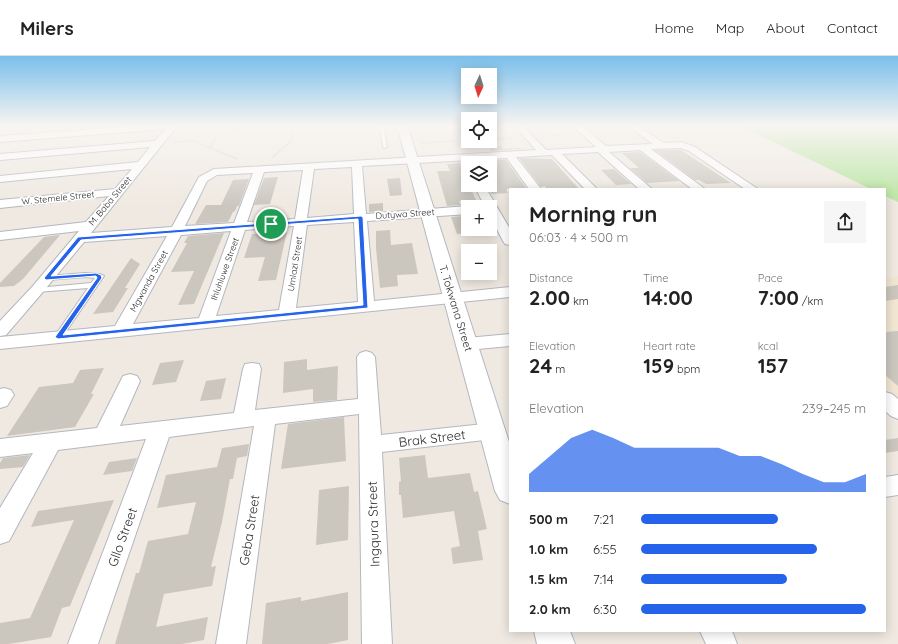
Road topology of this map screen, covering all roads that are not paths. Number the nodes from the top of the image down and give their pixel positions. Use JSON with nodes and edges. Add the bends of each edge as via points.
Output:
{"nodes":[{"id":1,"x":51,"y":152,"type":"edge"},
{"id":2,"x":150,"y":152,"type":"edge"},
{"id":3,"x":409,"y":152,"type":"edge"},
{"id":4,"x":416,"y":152,"type":"edge"},
{"id":5,"x":423,"y":152,"type":"edge"},
{"id":6,"x":476,"y":152,"type":"edge"},
{"id":7,"x":536,"y":152,"type":"edge"},
{"id":8,"x":554,"y":152,"type":"edge"},
{"id":9,"x":606,"y":152,"type":"edge"},
{"id":10,"x":650,"y":152,"type":"edge"},
{"id":11,"x":696,"y":152,"type":"edge"},
{"id":12,"x":509,"y":154,"type":"junction"},
{"id":13,"x":479,"y":156,"type":"joint"},
{"id":14,"x":0,"y":157,"type":"edge"},
{"id":15,"x":461,"y":160,"type":"edge"},
{"id":16,"x":358,"y":163,"type":"junction"},
{"id":17,"x":265,"y":164,"type":"junction"},
{"id":18,"x":140,"y":165,"type":"junction"},
{"id":19,"x":309,"y":166,"type":"junction"},
{"id":20,"x":0,"y":178,"type":"edge"},
{"id":21,"x":533,"y":188,"type":"edge"},
{"id":22,"x":590,"y":188,"type":"edge"},
{"id":23,"x":645,"y":188,"type":"edge"},
{"id":24,"x":698,"y":188,"type":"edge"},
{"id":25,"x":750,"y":188,"type":"edge"},
{"id":26,"x":117,"y":192,"type":"junction"},
{"id":27,"x":0,"y":204,"type":"edge"},
{"id":28,"x":461,"y":210,"type":"edge"},
{"id":29,"x":427,"y":212,"type":"junction"},
{"id":30,"x":497,"y":213,"type":"edge"},
{"id":31,"x":361,"y":217,"type":"junction"},
{"id":32,"x":301,"y":222,"type":"junction"},
{"id":33,"x":88,"y":226,"type":"junction"},
{"id":34,"x":241,"y":226,"type":"junction"},
{"id":35,"x":177,"y":230,"type":"junction"},
{"id":36,"x":6,"y":236,"type":"edge"},
{"id":37,"x":79,"y":238,"type":"junction"},
{"id":38,"x":509,"y":239,"type":"edge"},
{"id":39,"x":0,"y":246,"type":"edge"},
{"id":40,"x":46,"y":278,"type":"junction"},
{"id":41,"x":94,"y":285,"type":"junction"},
{"id":42,"x":37,"y":290,"type":"junction"},
{"id":43,"x":509,"y":292,"type":"edge"},
{"id":44,"x":454,"y":298,"type":"junction"},
{"id":45,"x":366,"y":306,"type":"junction"},
{"id":46,"x":287,"y":314,"type":"junction"},
{"id":47,"x":205,"y":323,"type":"junction"},
{"id":48,"x":0,"y":331,"type":"edge"},
{"id":49,"x":121,"y":331,"type":"junction"},
{"id":50,"x":58,"y":337,"type":"junction"},
{"id":51,"x":509,"y":340,"type":"edge"},
{"id":52,"x":0,"y":343,"type":"edge"},
{"id":53,"x":467,"y":344,"type":"junction"},
{"id":54,"x":366,"y":357,"type":"dead end"},
{"id":55,"x":252,"y":369,"type":"dead end"},
{"id":56,"x":130,"y":381,"type":"dead end"},
{"id":57,"x":886,"y":400,"type":"edge"},
{"id":58,"x":368,"y":404,"type":"junction"},
{"id":59,"x":898,"y":410,"type":"edge"},
{"id":60,"x":254,"y":418,"type":"junction"},
{"id":61,"x":161,"y":429,"type":"junction"},
{"id":62,"x":493,"y":431,"type":"junction"},
{"id":63,"x":104,"y":436,"type":"junction"},
{"id":64,"x":51,"y":442,"type":"junction"},
{"id":65,"x":371,"y":445,"type":"junction"},
{"id":66,"x":0,"y":448,"type":"edge"},
{"id":67,"x":898,"y":485,"type":"edge"},
{"id":68,"x":509,"y":487,"type":"edge"},
{"id":69,"x":886,"y":487,"type":"edge"},
{"id":70,"x":0,"y":532,"type":"edge"},
{"id":71,"x":552,"y":632,"type":"edge"},
{"id":72,"x":716,"y":632,"type":"edge"},
{"id":73,"x":83,"y":644,"type":"edge"},
{"id":74,"x":231,"y":644,"type":"edge"},
{"id":75,"x":377,"y":644,"type":"edge"},
{"id":76,"x":556,"y":644,"type":"edge"},
{"id":77,"x":722,"y":644,"type":"edge"}],
"edges":[{"from":1,"to":14,"type":"street"},
{"from":2,"to":18,"type":"street","name":"M. Baba Street"},
{"from":3,"to":16,"type":"street"},
{"from":4,"to":29,"type":"street","name":"T. Tokwana Street"},
{"from":5,"to":15,"type":"street"},
{"from":6,"to":13,"type":"street"},
{"from":7,"to":12,"type":"street"},
{"from":8,"to":22,"type":"street"},
{"from":9,"to":23,"type":"street"},
{"from":10,"to":24,"type":"street"},
{"from":11,"to":25,"type":"street"},
{"from":12,"to":13,"type":"street"},
{"from":12,"to":21,"type":"street"},
{"from":16,"to":19,"type":"street"},
{"from":16,"to":31,"type":"street"},
{"from":17,"to":19,"type":"street"},
{"from":17,"to":34,"type":"street","name":"Ihluhluwe Street"},
{"from":17,"to":35,"type":"street","name":"Mgwanda Street","via":[[214,172],[206,176]]},
{"from":18,"to":20,"type":"street"},
{"from":18,"to":26,"type":"street","name":"M. Baba Street"},
{"from":19,"to":32,"type":"street","name":"Umlazi Street"},
{"from":26,"to":27,"type":"street","name":"W. Stemele Street"},
{"from":26,"to":33,"type":"street","name":"M. Baba Street"},
{"from":28,"to":29,"type":"street","name":"Dutywa Street"},
{"from":29,"to":31,"type":"street","name":"Dutywa Street"},
{"from":29,"to":44,"type":"street","name":"T. Tokwana Street"},
{"from":30,"to":38,"type":"street"},
{"from":31,"to":32,"type":"street","name":"Dutywa Street"},
{"from":31,"to":45,"type":"street"},
{"from":32,"to":34,"type":"street","name":"Dutywa Street"},
{"from":32,"to":46,"type":"street","name":"Umlazi Street"},
{"from":33,"to":36,"type":"street"},
{"from":33,"to":37,"type":"street","name":"M. Baba Street"},
{"from":34,"to":35,"type":"street","name":"Dutywa Street"},
{"from":34,"to":47,"type":"street","name":"Ihluhluwe Street"},
{"from":35,"to":37,"type":"street","name":"Dutywa Street"},
{"from":35,"to":49,"type":"street","name":"Mgwanda Street"},
{"from":36,"to":39,"type":"street"},
{"from":37,"to":40,"type":"street","name":"M. Baba Street"},
{"from":40,"to":41,"type":"lane","via":[[100,276]]},
{"from":40,"to":42,"type":"street","name":"M. Baba Street"},
{"from":41,"to":42,"type":"lane"},
{"from":41,"to":50,"type":"lane"},
{"from":42,"to":48,"type":"street","name":"M. Baba Street"},
{"from":43,"to":44,"type":"street"},
{"from":44,"to":45,"type":"street"},
{"from":44,"to":53,"type":"street","name":"T. Tokwana Street"},
{"from":45,"to":46,"type":"street"},
{"from":46,"to":47,"type":"street"},
{"from":47,"to":49,"type":"street"},
{"from":49,"to":50,"type":"street"},
{"from":50,"to":52,"type":"street"},
{"from":51,"to":53,"type":"street"},
{"from":53,"to":62,"type":"street","name":"T. Tokwana Street"},
{"from":54,"to":58,"type":"street","name":"Ingqura Street"},
{"from":55,"to":60,"type":"street"},
{"from":56,"to":63,"type":"street"},
{"from":57,"to":59,"type":"street"},
{"from":58,"to":60,"type":"street"},
{"from":58,"to":65,"type":"street","name":"Ingqura Street"},
{"from":60,"to":61,"type":"street"},
{"from":60,"to":74,"type":"street","name":"Geba Street"},
{"from":61,"to":63,"type":"street"},
{"from":61,"to":73,"type":"street","name":"Gllo Street"},
{"from":62,"to":65,"type":"street","name":"Brak Street"},
{"from":62,"to":68,"type":"street","name":"T. Tokwana Street"},
{"from":63,"to":64,"type":"street"},
{"from":64,"to":66,"type":"street"},
{"from":64,"to":70,"type":"street"},
{"from":65,"to":75,"type":"street","name":"Ingqura Street"},
{"from":67,"to":69,"type":"street"},
{"from":71,"to":76,"type":"street"},
{"from":72,"to":77,"type":"street"}]}
